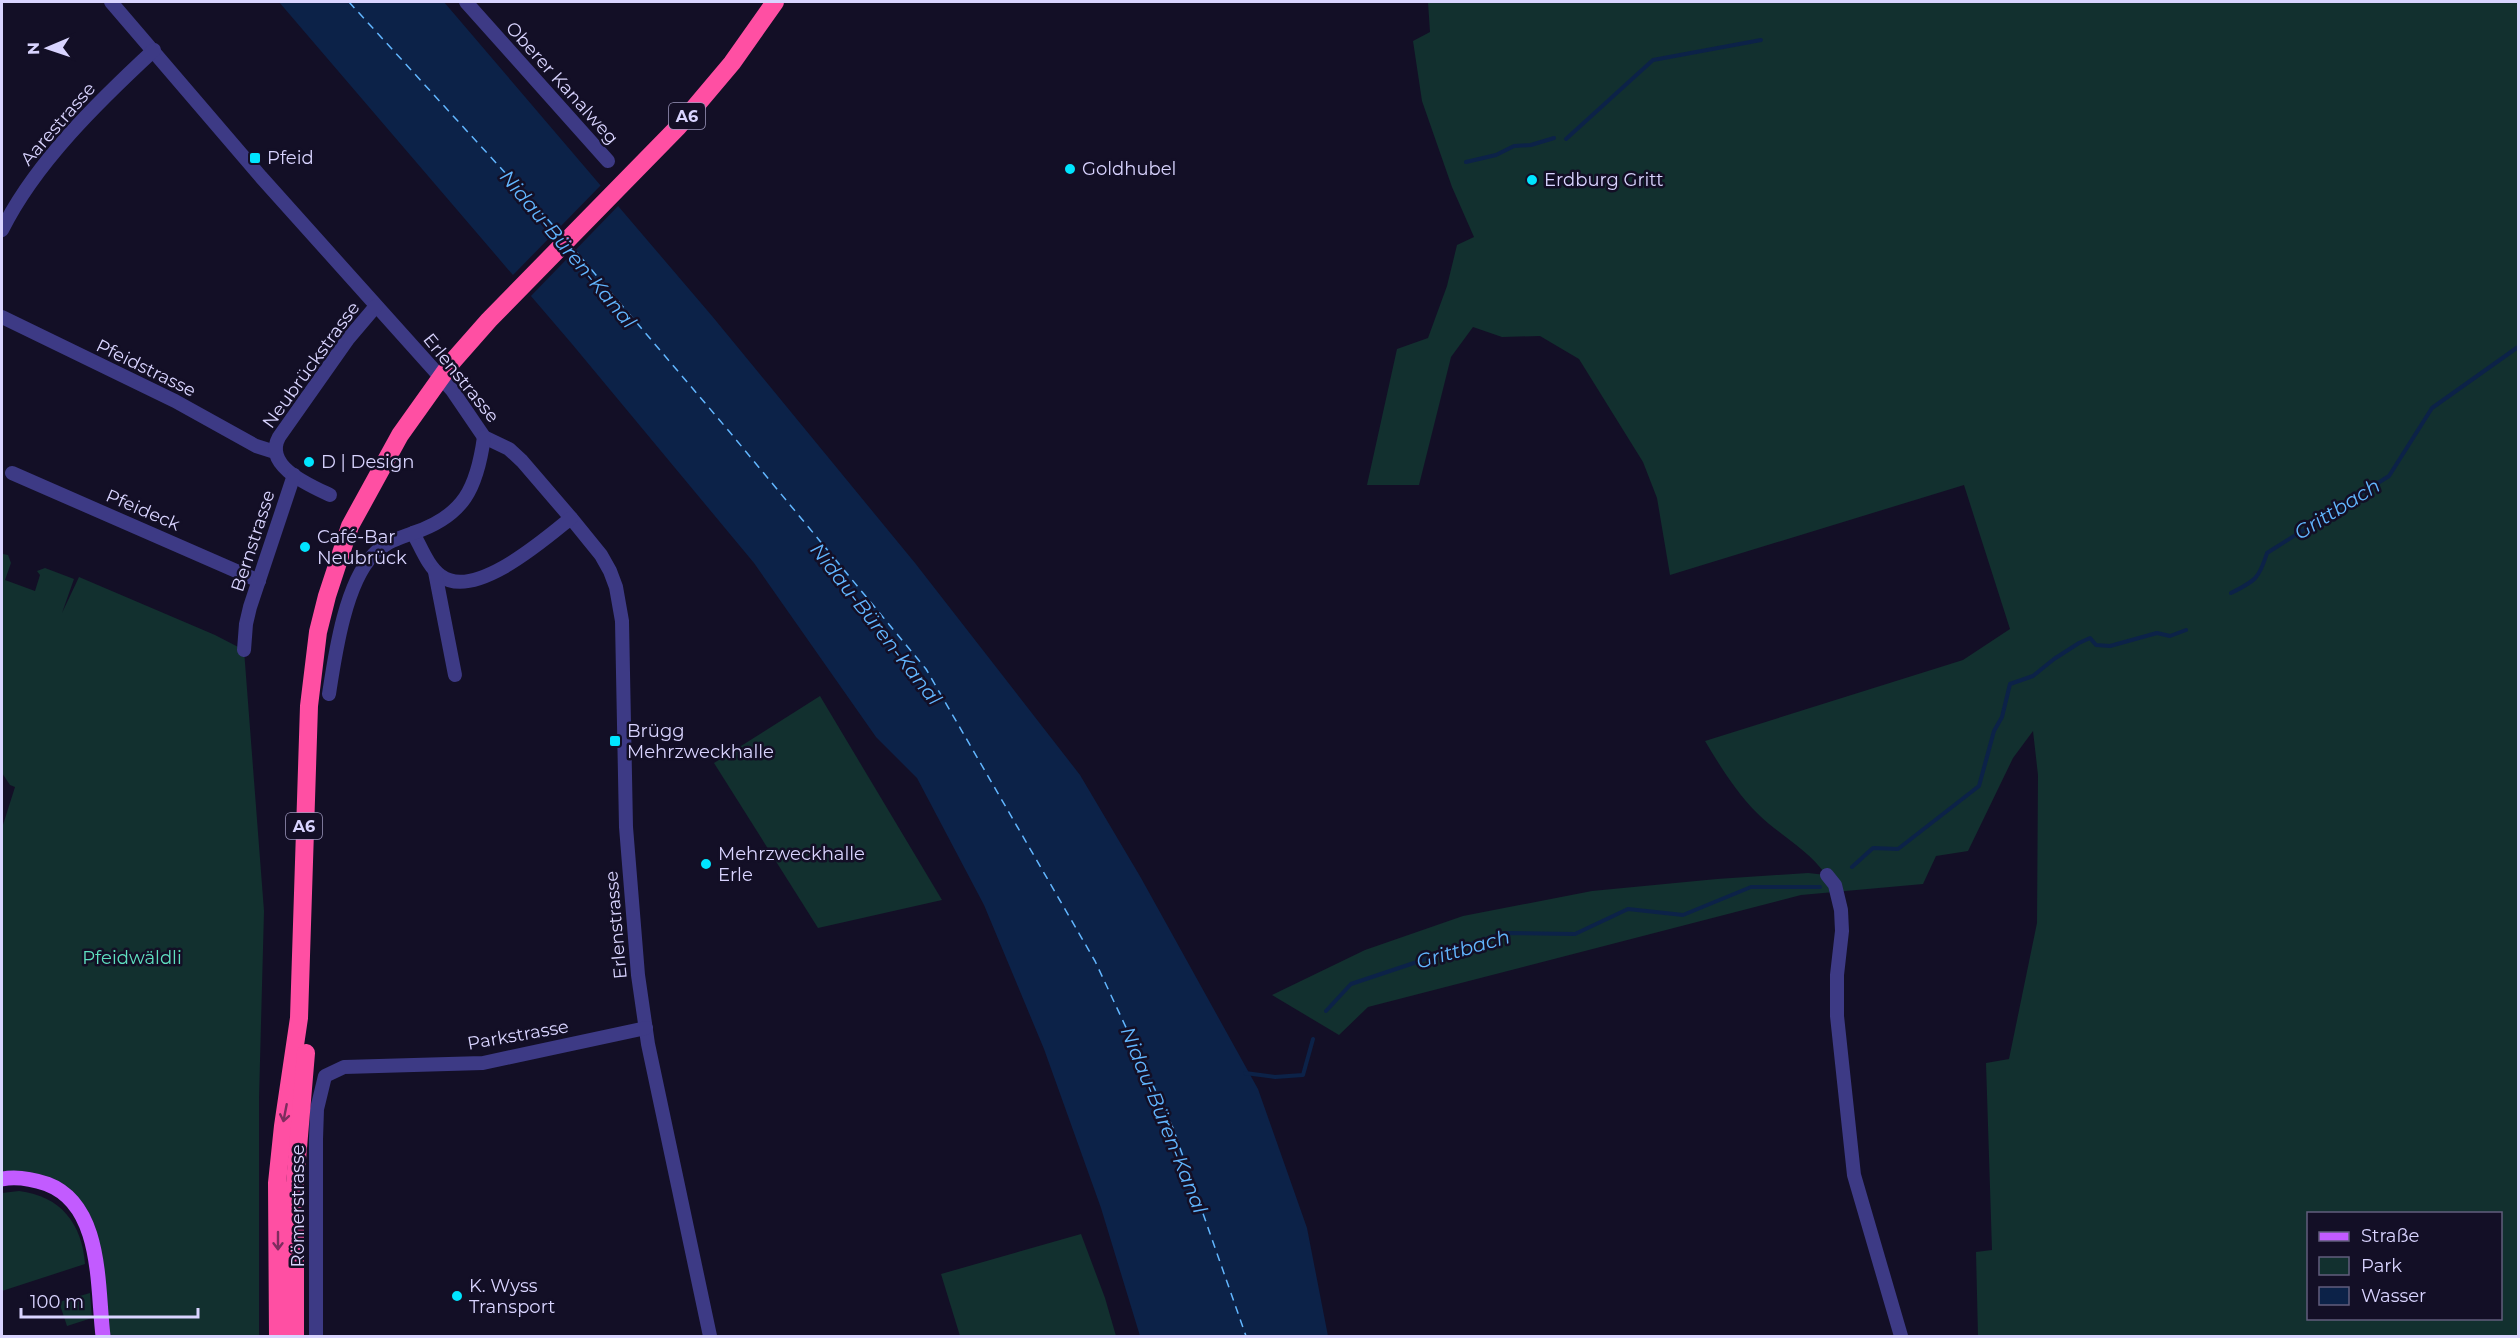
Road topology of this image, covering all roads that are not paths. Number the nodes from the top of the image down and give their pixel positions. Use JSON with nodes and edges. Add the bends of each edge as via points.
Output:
{"nodes":[{"id":1,"x":111,"y":2,"type":"edge"},
{"id":2,"x":466,"y":2,"type":"edge"},
{"id":3,"x":775,"y":2,"type":"edge"},
{"id":4,"x":154,"y":50,"type":"junction"},
{"id":5,"x":608,"y":161,"type":"dead end"},
{"id":6,"x":2,"y":230,"type":"edge"},
{"id":7,"x":376,"y":306,"type":"junction"},
{"id":8,"x":2,"y":317,"type":"edge"},
{"id":9,"x":484,"y":437,"type":"junction"},
{"id":10,"x":275,"y":452,"type":"junction"},
{"id":11,"x":12,"y":473,"type":"dead end"},
{"id":12,"x":294,"y":475,"type":"junction"},
{"id":13,"x":330,"y":495,"type":"dead end"},
{"id":14,"x":571,"y":518,"type":"junction"},
{"id":15,"x":413,"y":533,"type":"junction"},
{"id":16,"x":435,"y":572,"type":"junction"},
{"id":17,"x":259,"y":581,"type":"junction"},
{"id":18,"x":244,"y":650,"type":"dead end"},
{"id":19,"x":455,"y":675,"type":"dead end"},
{"id":20,"x":329,"y":694,"type":"dead end"},
{"id":21,"x":1833,"y":885,"type":"dead end"},
{"id":22,"x":645,"y":1028,"type":"junction"},
{"id":23,"x":325,"y":1076,"type":"joint"},
{"id":24,"x":2,"y":1177,"type":"edge"},
{"id":25,"x":286,"y":1183,"type":"junction"},
{"id":26,"x":103,"y":1336,"type":"edge"},
{"id":27,"x":278,"y":1336,"type":"edge"},
{"id":28,"x":295,"y":1336,"type":"edge"},
{"id":29,"x":316,"y":1336,"type":"edge"},
{"id":30,"x":710,"y":1336,"type":"edge"},
{"id":31,"x":1900,"y":1336,"type":"edge"}],
"edges":[{"from":1,"to":4,"type":"street","name":"Neubrückstrasse"},
{"from":2,"to":5,"type":"street","name":"Oberer Kanalweg"},
{"from":3,"to":25,"type":"highway","number":"A6","via":[[717,83],[452,362],[400,435],[350,526],[318,632],[313,666],[305,784],[299,1018],[283,1126]]},
{"from":4,"to":6,"type":"street","name":"Aarestrasse","via":[[101,99],[39,172]]},
{"from":4,"to":7,"type":"street","name":"Neubrückstrasse"},
{"from":7,"to":9,"type":"street","name":"Erlenstrasse","via":[[452,390]]},
{"from":7,"to":10,"type":"street","name":"Neubrückstrasse","via":[[279,437]]},
{"from":8,"to":10,"type":"street","name":"Pfeidstrasse","via":[[256,446]]},
{"from":9,"to":14,"type":"street","name":"Erlenstrasse","via":[[514,452]]},
{"from":9,"to":15,"type":"street","via":[[469,494],[444,520]]},
{"from":10,"to":12,"type":"street","name":"Bernstrasse","via":[[280,463]]},
{"from":11,"to":17,"type":"street","name":"Pfeideck"},
{"from":12,"to":13,"type":"street"},
{"from":12,"to":17,"type":"street","name":"Bernstrasse"},
{"from":14,"to":16,"type":"street","via":[[522,557],[491,573],[453,580]]},
{"from":14,"to":22,"type":"street","name":"Erlenstrasse","via":[[606,563],[620,606],[632,919]]},
{"from":15,"to":16,"type":"street"},
{"from":15,"to":20,"type":"street","via":[[382,546],[364,567],[339,634]]},
{"from":16,"to":19,"type":"street"},
{"from":17,"to":18,"type":"street","name":"Bernstrasse","via":[[246,624]]},
{"from":21,"to":31,"type":"street","via":[[1842,931],[1837,1016],[1854,1175]]},
{"from":22,"to":23,"type":"street","name":"Parkstrasse","via":[[483,1063],[344,1067]]},
{"from":22,"to":30,"type":"street","name":"Erlenstrasse"},
{"from":23,"to":29,"type":"street","name":"Römerstrasse","via":[[317,1109]]},
{"from":24,"to":26,"type":"main road","via":[[52,1186],[81,1210],[92,1239]]},
{"from":25,"to":27,"type":"highway","number":"A6","one_way":true},
{"from":25,"to":28,"type":"highway","number":"A6"}]}
